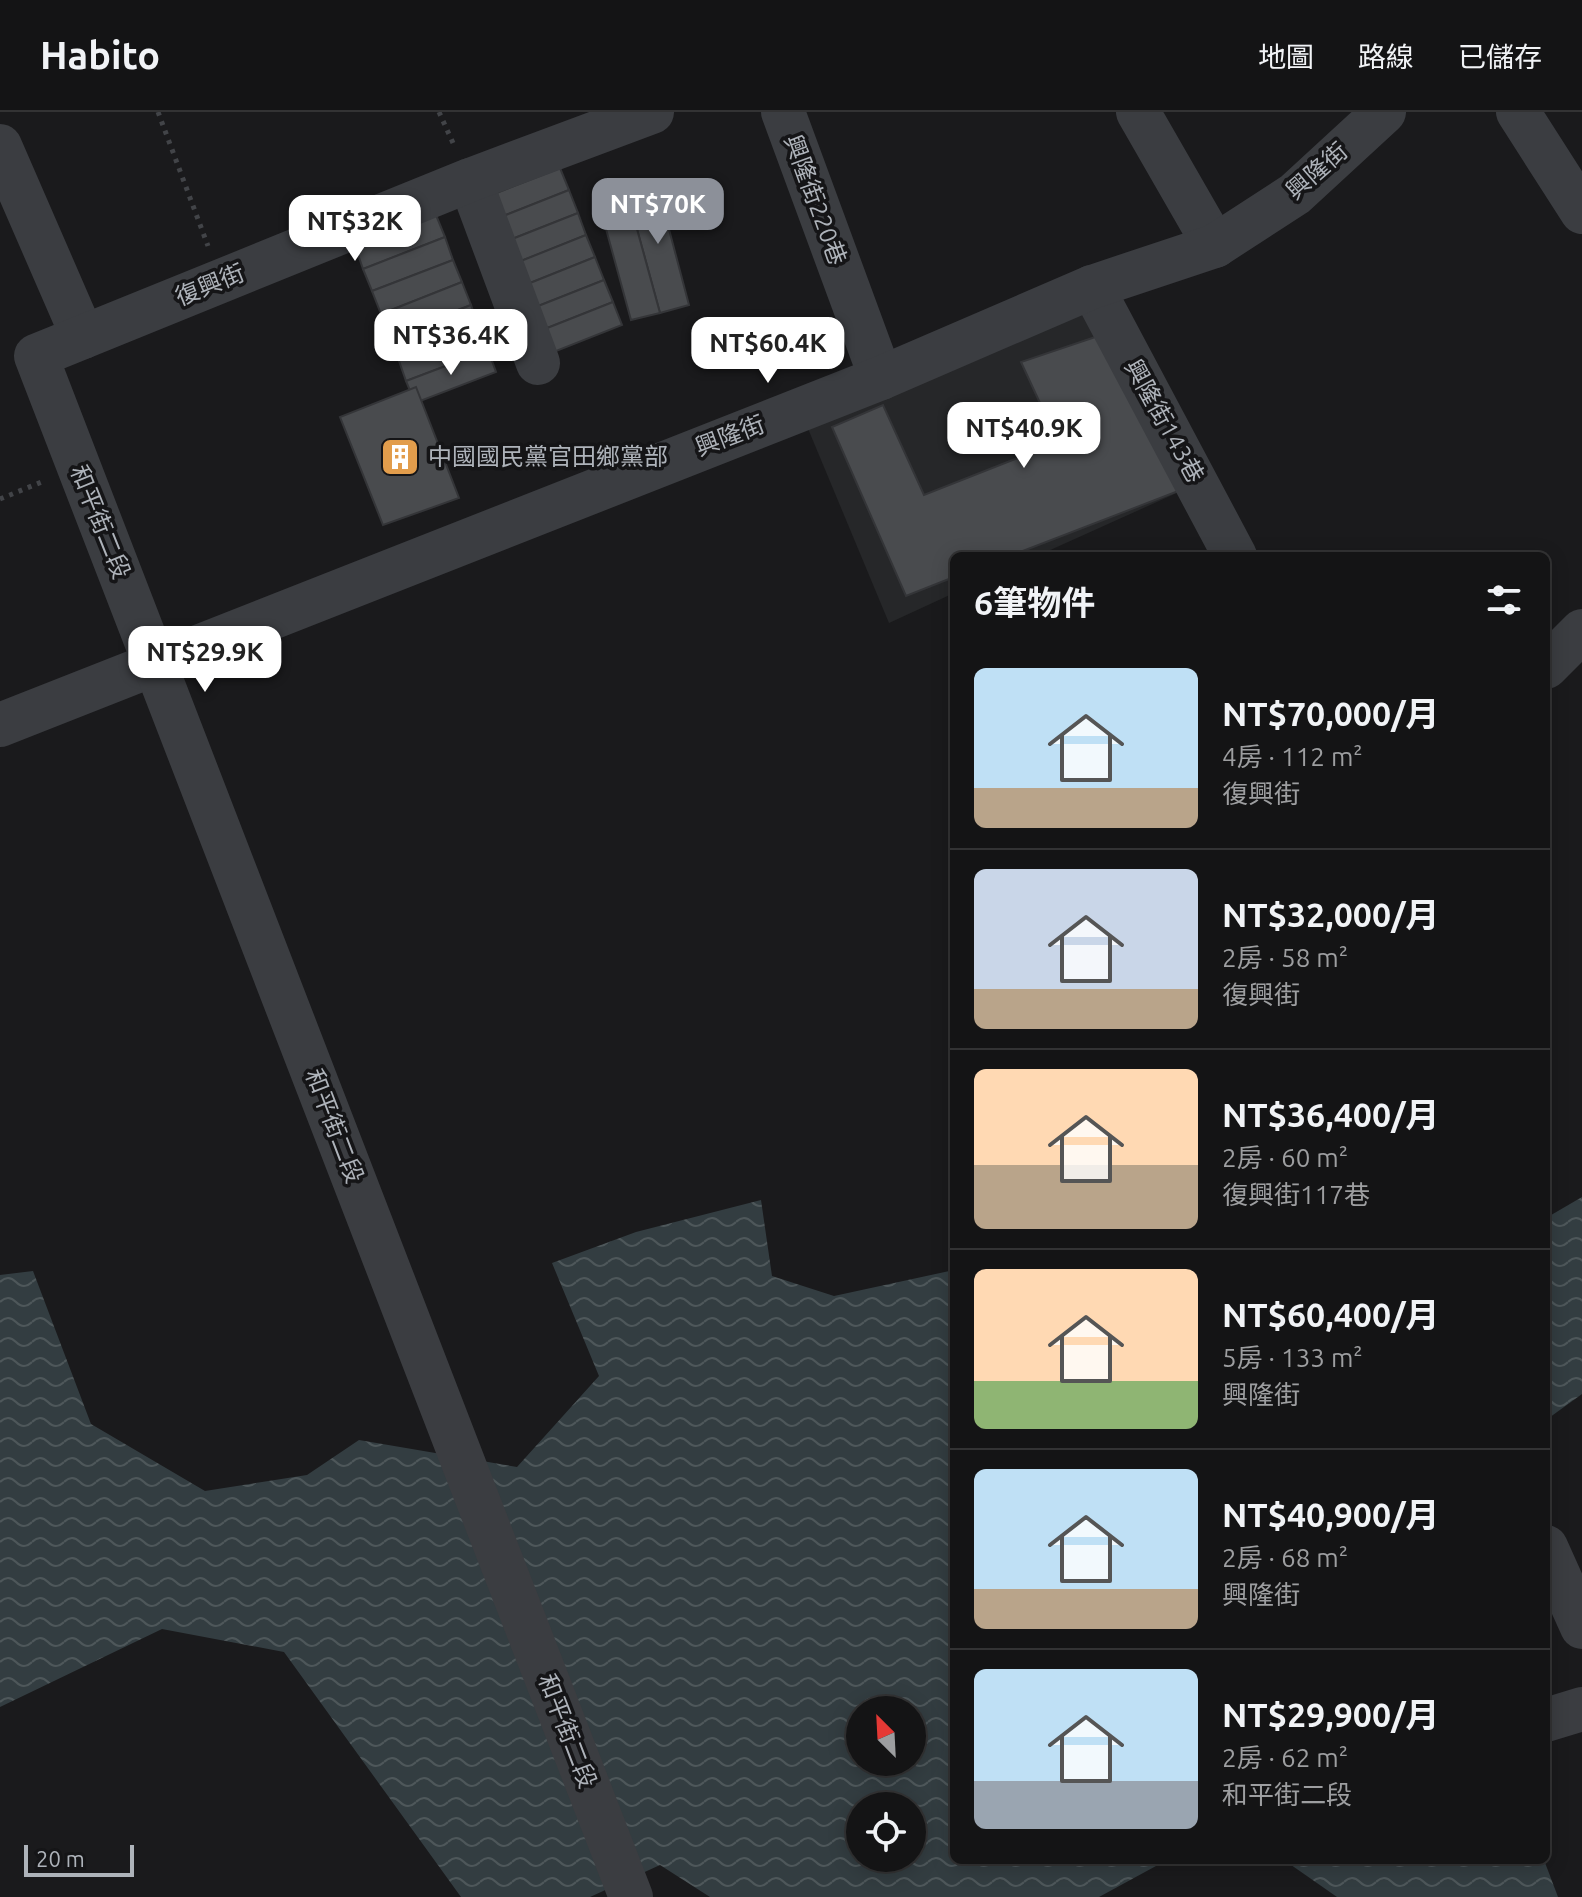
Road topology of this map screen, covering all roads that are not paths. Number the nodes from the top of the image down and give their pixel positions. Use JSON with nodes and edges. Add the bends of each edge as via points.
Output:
{"nodes":[{"id":1,"x":652,"y":112,"type":"edge"},
{"id":2,"x":783,"y":112,"type":"edge"},
{"id":3,"x":1138,"y":112,"type":"edge"},
{"id":4,"x":1384,"y":112,"type":"edge"},
{"id":5,"x":1518,"y":112,"type":"edge"},
{"id":6,"x":0,"y":146,"type":"edge"},
{"id":7,"x":470,"y":180,"type":"junction"},
{"id":8,"x":1582,"y":212,"type":"edge"},
{"id":9,"x":1215,"y":246,"type":"junction"},
{"id":10,"x":1092,"y":287,"type":"junction"},
{"id":11,"x":83,"y":337,"type":"junction"},
{"id":12,"x":36,"y":356,"type":"joint"},
{"id":13,"x":538,"y":363,"type":"dead end"},
{"id":14,"x":881,"y":378,"type":"junction"},
{"id":15,"x":1233,"y":552,"type":"edge"},
{"id":16,"x":1582,"y":631,"type":"edge"},
{"id":17,"x":156,"y":661,"type":"junction"},
{"id":18,"x":1550,"y":663,"type":"edge"},
{"id":19,"x":0,"y":725,"type":"edge"},
{"id":20,"x":1560,"y":1551,"type":"edge"},
{"id":21,"x":1582,"y":1627,"type":"edge"},
{"id":22,"x":1582,"y":1709,"type":"edge"},
{"id":23,"x":1550,"y":1719,"type":"edge"},
{"id":24,"x":631,"y":1897,"type":"edge"}],
"edges":[{"from":1,"to":7,"type":"street","name":"復興街"},
{"from":2,"to":14,"type":"street","name":"興隆街220巷"},
{"from":3,"to":9,"type":"street"},
{"from":4,"to":9,"type":"street","name":"興隆街","via":[[1295,194]]},
{"from":5,"to":8,"type":"street"},
{"from":6,"to":11,"type":"street"},
{"from":7,"to":11,"type":"street","name":"復興街"},
{"from":7,"to":13,"type":"street"},
{"from":9,"to":10,"type":"street","name":"興隆街"},
{"from":10,"to":14,"type":"street","name":"興隆街"},
{"from":10,"to":15,"type":"street","name":"興隆街143巷"},
{"from":11,"to":12,"type":"street","name":"復興街"},
{"from":12,"to":17,"type":"street","name":"和平街二段"},
{"from":14,"to":17,"type":"street","name":"興隆街"},
{"from":16,"to":18,"type":"street"},
{"from":17,"to":19,"type":"street","name":"興隆街"},
{"from":17,"to":24,"type":"street","name":"和平街二段"},
{"from":20,"to":21,"type":"street"},
{"from":22,"to":23,"type":"street"}]}
